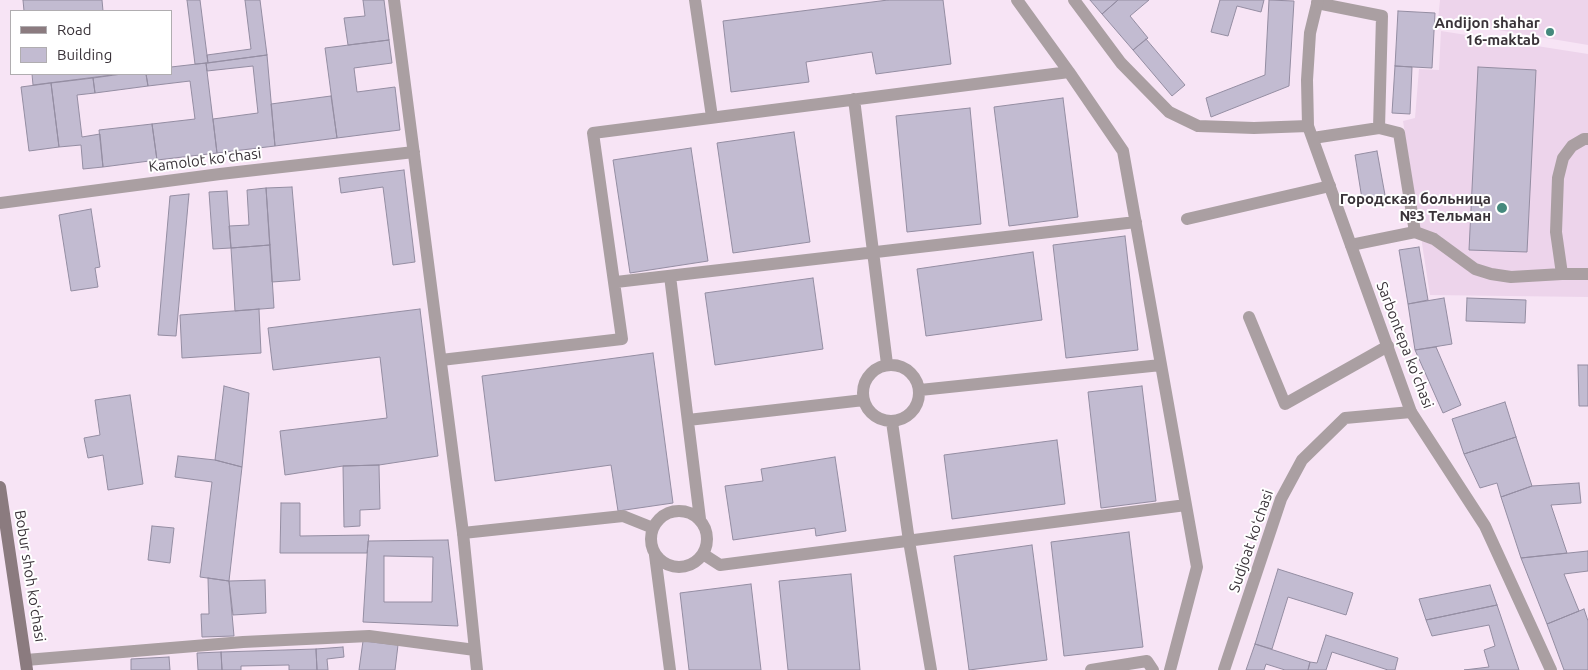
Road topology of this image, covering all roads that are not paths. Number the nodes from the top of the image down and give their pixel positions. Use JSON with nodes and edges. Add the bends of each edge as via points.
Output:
{"nodes":[{"id":1,"x":394,"y":0,"type":"edge"},
{"id":2,"x":695,"y":0,"type":"edge"},
{"id":3,"x":1017,"y":0,"type":"edge"},
{"id":4,"x":1074,"y":0,"type":"edge"},
{"id":5,"x":1318,"y":1,"type":"edge"},
{"id":6,"x":1069,"y":72,"type":"junction"},
{"id":7,"x":854,"y":99,"type":"junction"},
{"id":8,"x":712,"y":117,"type":"junction"},
{"id":9,"x":1379,"y":128,"type":"junction"},
{"id":10,"x":1310,"y":132,"type":"junction"},
{"id":11,"x":1588,"y":139,"type":"edge"},
{"id":12,"x":414,"y":152,"type":"junction"},
{"id":13,"x":1330,"y":186,"type":"junction"},
{"id":14,"x":0,"y":203,"type":"edge"},
{"id":15,"x":1187,"y":219,"type":"dead end"},
{"id":16,"x":1136,"y":222,"type":"junction"},
{"id":17,"x":1416,"y":232,"type":"junction"},
{"id":18,"x":1351,"y":245,"type":"junction"},
{"id":19,"x":872,"y":252,"type":"junction"},
{"id":20,"x":1562,"y":274,"type":"junction"},
{"id":21,"x":1588,"y":274,"type":"edge"},
{"id":22,"x":670,"y":276,"type":"junction"},
{"id":23,"x":616,"y":282,"type":"junction"},
{"id":24,"x":1249,"y":317,"type":"dead end"},
{"id":25,"x":1388,"y":346,"type":"junction"},
{"id":26,"x":440,"y":360,"type":"junction"},
{"id":27,"x":887,"y":364,"type":"junction"},
{"id":28,"x":1162,"y":365,"type":"junction"},
{"id":29,"x":920,"y":390,"type":"junction"},
{"id":30,"x":864,"y":400,"type":"junction"},
{"id":31,"x":1411,"y":412,"type":"junction"},
{"id":32,"x":688,"y":420,"type":"junction"},
{"id":33,"x":892,"y":422,"type":"junction"},
{"id":34,"x":0,"y":488,"type":"edge"},
{"id":35,"x":1186,"y":505,"type":"junction"},
{"id":36,"x":700,"y":519,"type":"junction"},
{"id":37,"x":653,"y":528,"type":"junction"},
{"id":38,"x":463,"y":534,"type":"junction"},
{"id":39,"x":909,"y":541,"type":"junction"},
{"id":40,"x":703,"y":554,"type":"junction"},
{"id":41,"x":655,"y":555,"type":"junction"},
{"id":42,"x":476,"y":650,"type":"junction"},
{"id":43,"x":27,"y":665,"type":"edge"},
{"id":44,"x":477,"y":670,"type":"edge"},
{"id":45,"x":670,"y":670,"type":"edge"},
{"id":46,"x":931,"y":670,"type":"edge"},
{"id":47,"x":1091,"y":670,"type":"edge"},
{"id":48,"x":1153,"y":670,"type":"edge"},
{"id":49,"x":1170,"y":670,"type":"edge"},
{"id":50,"x":1224,"y":670,"type":"edge"},
{"id":51,"x":1551,"y":670,"type":"edge"}],
"edges":[{"from":1,"to":12,"type":"street"},
{"from":2,"to":8,"type":"street"},
{"from":3,"to":6,"type":"street"},
{"from":4,"to":10,"type":"street","via":[[1121,63],[1169,112],[1198,126]]},
{"from":5,"to":9,"type":"street","via":[[1382,16]]},
{"from":5,"to":10,"type":"street","name":"Sarbontepa ko'chasi","via":[[1309,42]]},
{"from":6,"to":7,"type":"street"},
{"from":6,"to":16,"type":"street","via":[[1124,152]]},
{"from":7,"to":8,"type":"street"},
{"from":7,"to":19,"type":"street"},
{"from":8,"to":23,"type":"street","via":[[593,133]]},
{"from":9,"to":10,"type":"street"},
{"from":9,"to":17,"type":"street","via":[[1399,133]]},
{"from":10,"to":13,"type":"street","name":"Sarbontepa ko'chasi"},
{"from":11,"to":20,"type":"street","via":[[1572,146],[1563,158],[1558,178],[1556,232]]},
{"from":12,"to":14,"type":"street","name":"Kamolot ko'chasi"},
{"from":12,"to":26,"type":"street"},
{"from":13,"to":15,"type":"street"},
{"from":13,"to":18,"type":"street","name":"Sarbontepa ko'chasi"},
{"from":16,"to":19,"type":"street"},
{"from":16,"to":28,"type":"street"},
{"from":17,"to":18,"type":"street"},
{"from":17,"to":20,"type":"street","via":[[1434,239],[1475,269],[1491,274],[1511,277]]},
{"from":18,"to":25,"type":"street","name":"Sarbontepa ko'chasi"},
{"from":19,"to":22,"type":"street"},
{"from":19,"to":27,"type":"street"},
{"from":20,"to":21,"type":"street"},
{"from":22,"to":23,"type":"street"},
{"from":22,"to":32,"type":"street"},
{"from":23,"to":26,"type":"street","via":[[622,339]]},
{"from":24,"to":25,"type":"street","via":[[1285,404]]},
{"from":25,"to":31,"type":"street","name":"Sarbontepa ko'chasi"},
{"from":26,"to":38,"type":"street"},
{"from":27,"to":29,"type":"street","via":[[896,364],[912,373]]},
{"from":27,"to":30,"type":"street","via":[[865,381]]},
{"from":28,"to":29,"type":"street"},
{"from":28,"to":35,"type":"street"},
{"from":29,"to":33,"type":"street","via":[[919,400],[909,415]]},
{"from":30,"to":32,"type":"street"},
{"from":30,"to":33,"type":"street","via":[[874,416]]},
{"from":31,"to":50,"type":"street","name":"Sudjoat koʻchasi","via":[[1345,418],[1302,460],[1281,499]]},
{"from":31,"to":51,"type":"street","name":"Sarbontepa ko'chasi","via":[[1485,526]]},
{"from":32,"to":36,"type":"street"},
{"from":33,"to":39,"type":"street"},
{"from":34,"to":43,"type":"main road","name":"Bobur shoh koʻchasi"},
{"from":35,"to":39,"type":"street"},
{"from":35,"to":49,"type":"street","via":[[1198,567]]},
{"from":36,"to":37,"type":"street","via":[[684,511],[674,511],[665,514]]},
{"from":36,"to":40,"type":"street","via":[[707,536]]},
{"from":37,"to":38,"type":"street","via":[[623,516]]},
{"from":37,"to":41,"type":"street","via":[[650,537]]},
{"from":38,"to":42,"type":"street"},
{"from":39,"to":40,"type":"street","via":[[720,565]]},
{"from":39,"to":46,"type":"street"},
{"from":40,"to":41,"type":"street","via":[[697,562],[679,568],[661,562]]},
{"from":41,"to":45,"type":"street"},
{"from":42,"to":43,"type":"street","via":[[369,636],[243,642]]},
{"from":42,"to":44,"type":"street"},
{"from":47,"to":48,"type":"street","via":[[1146,661]]}]}
